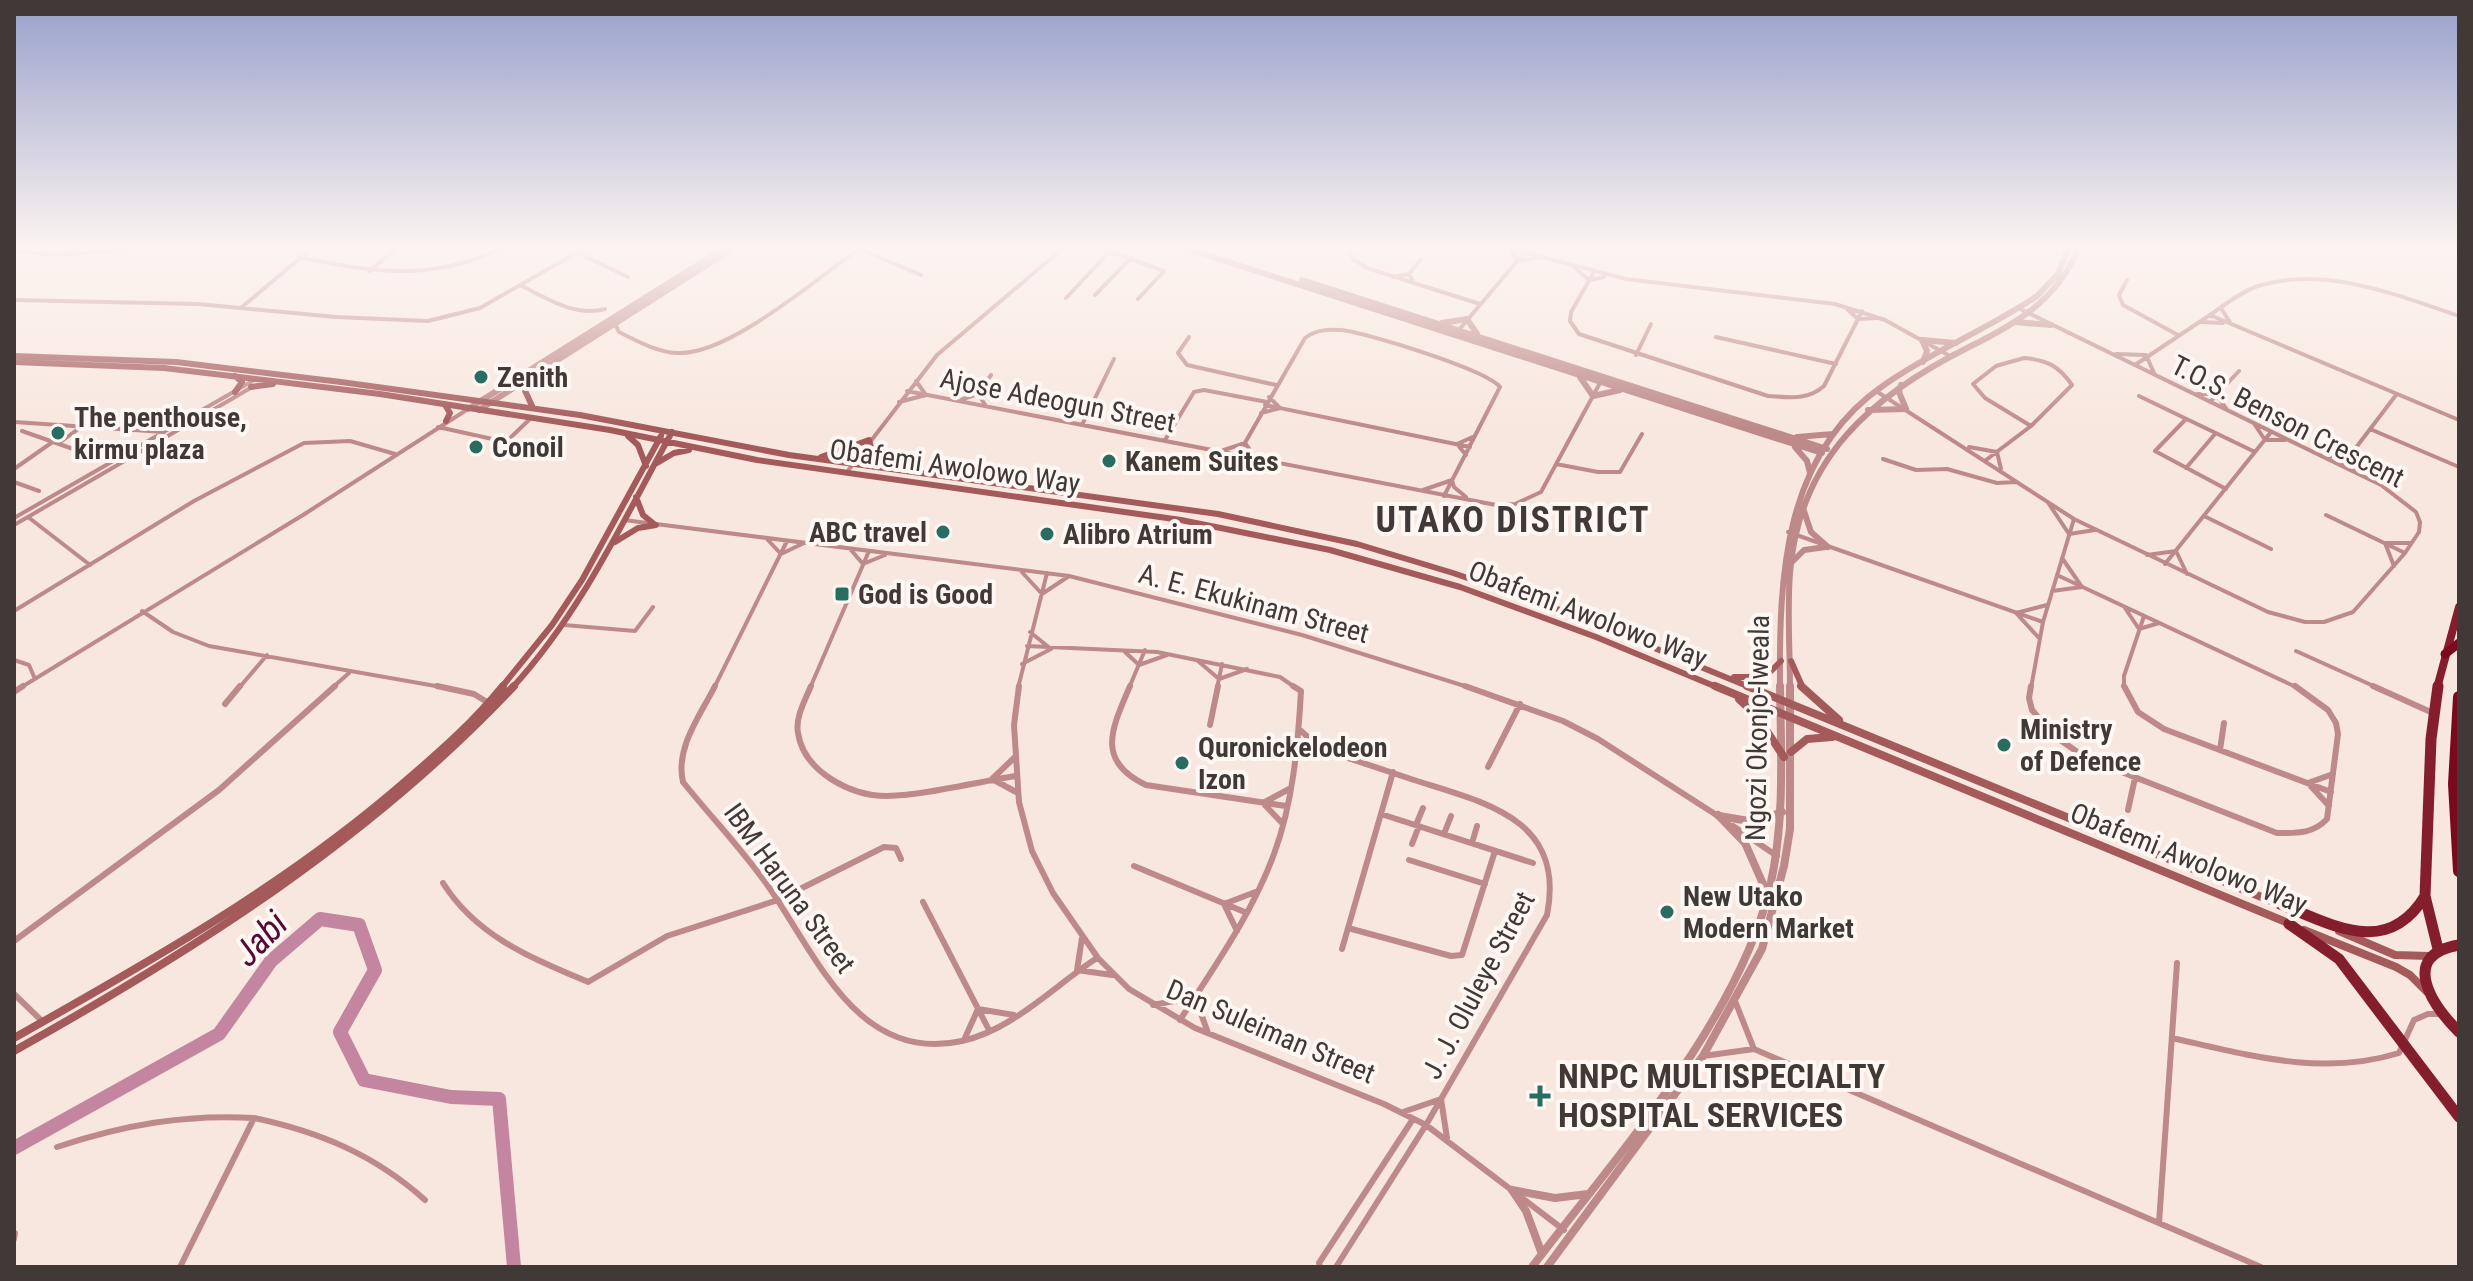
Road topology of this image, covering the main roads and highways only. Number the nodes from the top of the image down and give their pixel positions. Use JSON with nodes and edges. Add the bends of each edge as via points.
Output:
{"nodes":[{"id":1,"x":14,"y":356,"type":"edge"},
{"id":2,"x":14,"y":362,"type":"edge"},
{"id":3,"x":233,"y":375,"type":"junction"},
{"id":4,"x":267,"y":376,"type":"junction"},
{"id":5,"x":521,"y":382,"type":"road end"},
{"id":6,"x":297,"y":383,"type":"junction"},
{"id":7,"x":251,"y":387,"type":"road end"},
{"id":8,"x":235,"y":392,"type":"road end"},
{"id":9,"x":445,"y":405,"type":"junction"},
{"id":10,"x":479,"y":406,"type":"junction"},
{"id":11,"x":533,"y":413,"type":"junction"},
{"id":12,"x":446,"y":421,"type":"road end"},
{"id":13,"x":668,"y":432,"type":"junction"},
{"id":14,"x":623,"y":433,"type":"junction"},
{"id":15,"x":663,"y":441,"type":"junction"},
{"id":16,"x":698,"y":449,"type":"junction"},
{"id":17,"x":816,"y":458,"type":"junction"},
{"id":18,"x":649,"y":467,"type":"junction"},
{"id":19,"x":887,"y":468,"type":"junction"},
{"id":20,"x":636,"y":497,"type":"junction"},
{"id":21,"x":621,"y":520,"type":"junction"},
{"id":22,"x":610,"y":547,"type":"junction"},
{"id":23,"x":2459,"y":607,"type":"edge"},
{"id":24,"x":2459,"y":643,"type":"edge"},
{"id":25,"x":2445,"y":654,"type":"junction"},
{"id":26,"x":1781,"y":661,"type":"road end"},
{"id":27,"x":1791,"y":661,"type":"road end"},
{"id":28,"x":1721,"y":675,"type":"junction"},
{"id":29,"x":1730,"y":692,"type":"junction"},
{"id":30,"x":2459,"y":697,"type":"edge"},
{"id":31,"x":1854,"y":730,"type":"junction"},
{"id":32,"x":1841,"y":738,"type":"junction"},
{"id":33,"x":391,"y":800,"type":"junction"},
{"id":34,"x":2459,"y":871,"type":"edge"},
{"id":35,"x":2425,"y":896,"type":"junction"},
{"id":36,"x":2280,"y":904,"type":"junction"},
{"id":37,"x":2289,"y":924,"type":"junction"},
{"id":38,"x":2459,"y":945,"type":"edge"},
{"id":39,"x":2434,"y":953,"type":"junction"},
{"id":40,"x":2428,"y":994,"type":"junction"},
{"id":41,"x":2459,"y":1035,"type":"edge"},
{"id":42,"x":14,"y":1038,"type":"edge"},
{"id":43,"x":14,"y":1051,"type":"edge"},
{"id":44,"x":2459,"y":1117,"type":"edge"}],
"edges":[{"from":1,"to":4,"type":"main road","name":"Obafemi Awolowo Way","via":[[147,360]]},
{"from":2,"to":3,"type":"main road","name":"Obafemi Awolowo Way"},
{"from":3,"to":4,"type":"main road","name":"Obafemi Awolowo Way"},
{"from":3,"to":8,"type":"main road","via":[[242,382]]},
{"from":4,"to":6,"type":"main road","name":"Obafemi Awolowo Way"},
{"from":4,"to":10,"type":"main road","name":"Obafemi Awolowo Way"},
{"from":5,"to":11,"type":"main road"},
{"from":6,"to":7,"type":"main road"},
{"from":6,"to":9,"type":"main road","name":"Obafemi Awolowo Way"},
{"from":9,"to":10,"type":"main road","name":"Obafemi Awolowo Way"},
{"from":9,"to":12,"type":"main road","via":[[450,413]]},
{"from":10,"to":11,"type":"main road","name":"Obafemi Awolowo Way"},
{"from":10,"to":11,"type":"main road","name":"Obafemi Awolowo Way","via":[[490,402]]},
{"from":11,"to":13,"type":"main road","name":"Obafemi Awolowo Way"},
{"from":11,"to":14,"type":"main road","name":"Obafemi Awolowo Way"},
{"from":13,"to":15,"type":"main road"},
{"from":13,"to":17,"type":"main road","name":"Obafemi Awolowo Way"},
{"from":14,"to":15,"type":"main road","name":"Obafemi Awolowo Way"},
{"from":14,"to":18,"type":"main road","via":[[638,445]]},
{"from":15,"to":16,"type":"main road","name":"Obafemi Awolowo Way"},
{"from":15,"to":18,"type":"main road"},
{"from":16,"to":18,"type":"main road","via":[[674,453]]},
{"from":16,"to":29,"type":"main road","name":"Obafemi Awolowo Way","via":[[1181,520],[1320,547],[1511,604]]},
{"from":17,"to":19,"type":"main road","name":"Obafemi Awolowo Way"},
{"from":17,"to":19,"type":"main road","via":[[869,440]]},
{"from":18,"to":20,"type":"main road"},
{"from":18,"to":21,"type":"main road"},
{"from":19,"to":28,"type":"main road","name":"Obafemi Awolowo Way","via":[[1183,508],[1357,544],[1538,602]]},
{"from":20,"to":21,"type":"main road"},
{"from":20,"to":22,"type":"main road","via":[[643,515],[656,525],[627,533]]},
{"from":21,"to":22,"type":"main road"},
{"from":21,"to":33,"type":"main road","via":[[516,671]]},
{"from":22,"to":33,"type":"main road","via":[[564,625],[494,708]]},
{"from":23,"to":25,"type":"highway"},
{"from":24,"to":25,"type":"highway"},
{"from":25,"to":35,"type":"highway","via":[[2434,713]]},
{"from":26,"to":28,"type":"main road","via":[[1765,677]]},
{"from":27,"to":31,"type":"main road","via":[[1810,695]]},
{"from":28,"to":31,"type":"main road","name":"Obafemi Awolowo Way"},
{"from":29,"to":32,"type":"main road","name":"Obafemi Awolowo Way"},
{"from":29,"to":32,"type":"main road","via":[[1787,754],[1807,739]]},
{"from":30,"to":34,"type":"highway","via":[[2452,779]]},
{"from":31,"to":36,"type":"main road","name":"Obafemi Awolowo Way"},
{"from":32,"to":37,"type":"main road","name":"Obafemi Awolowo Way"},
{"from":33,"to":42,"type":"main road","via":[[146,965]]},
{"from":33,"to":43,"type":"main road","via":[[319,862],[243,916]]},
{"from":35,"to":36,"type":"highway","via":[[2409,922],[2380,932],[2345,927]]},
{"from":35,"to":39,"type":"highway"},
{"from":36,"to":39,"type":"main road","name":"Obafemi Awolowo Way","via":[[2404,957],[2420,959]]},
{"from":37,"to":40,"type":"main road","name":"Obafemi Awolowo Way","via":[[2396,967]]},
{"from":37,"to":44,"type":"highway","via":[[2339,959]]},
{"from":38,"to":39,"type":"highway"},
{"from":39,"to":40,"type":"highway","via":[[2425,967]]},
{"from":40,"to":41,"type":"highway"}]}
